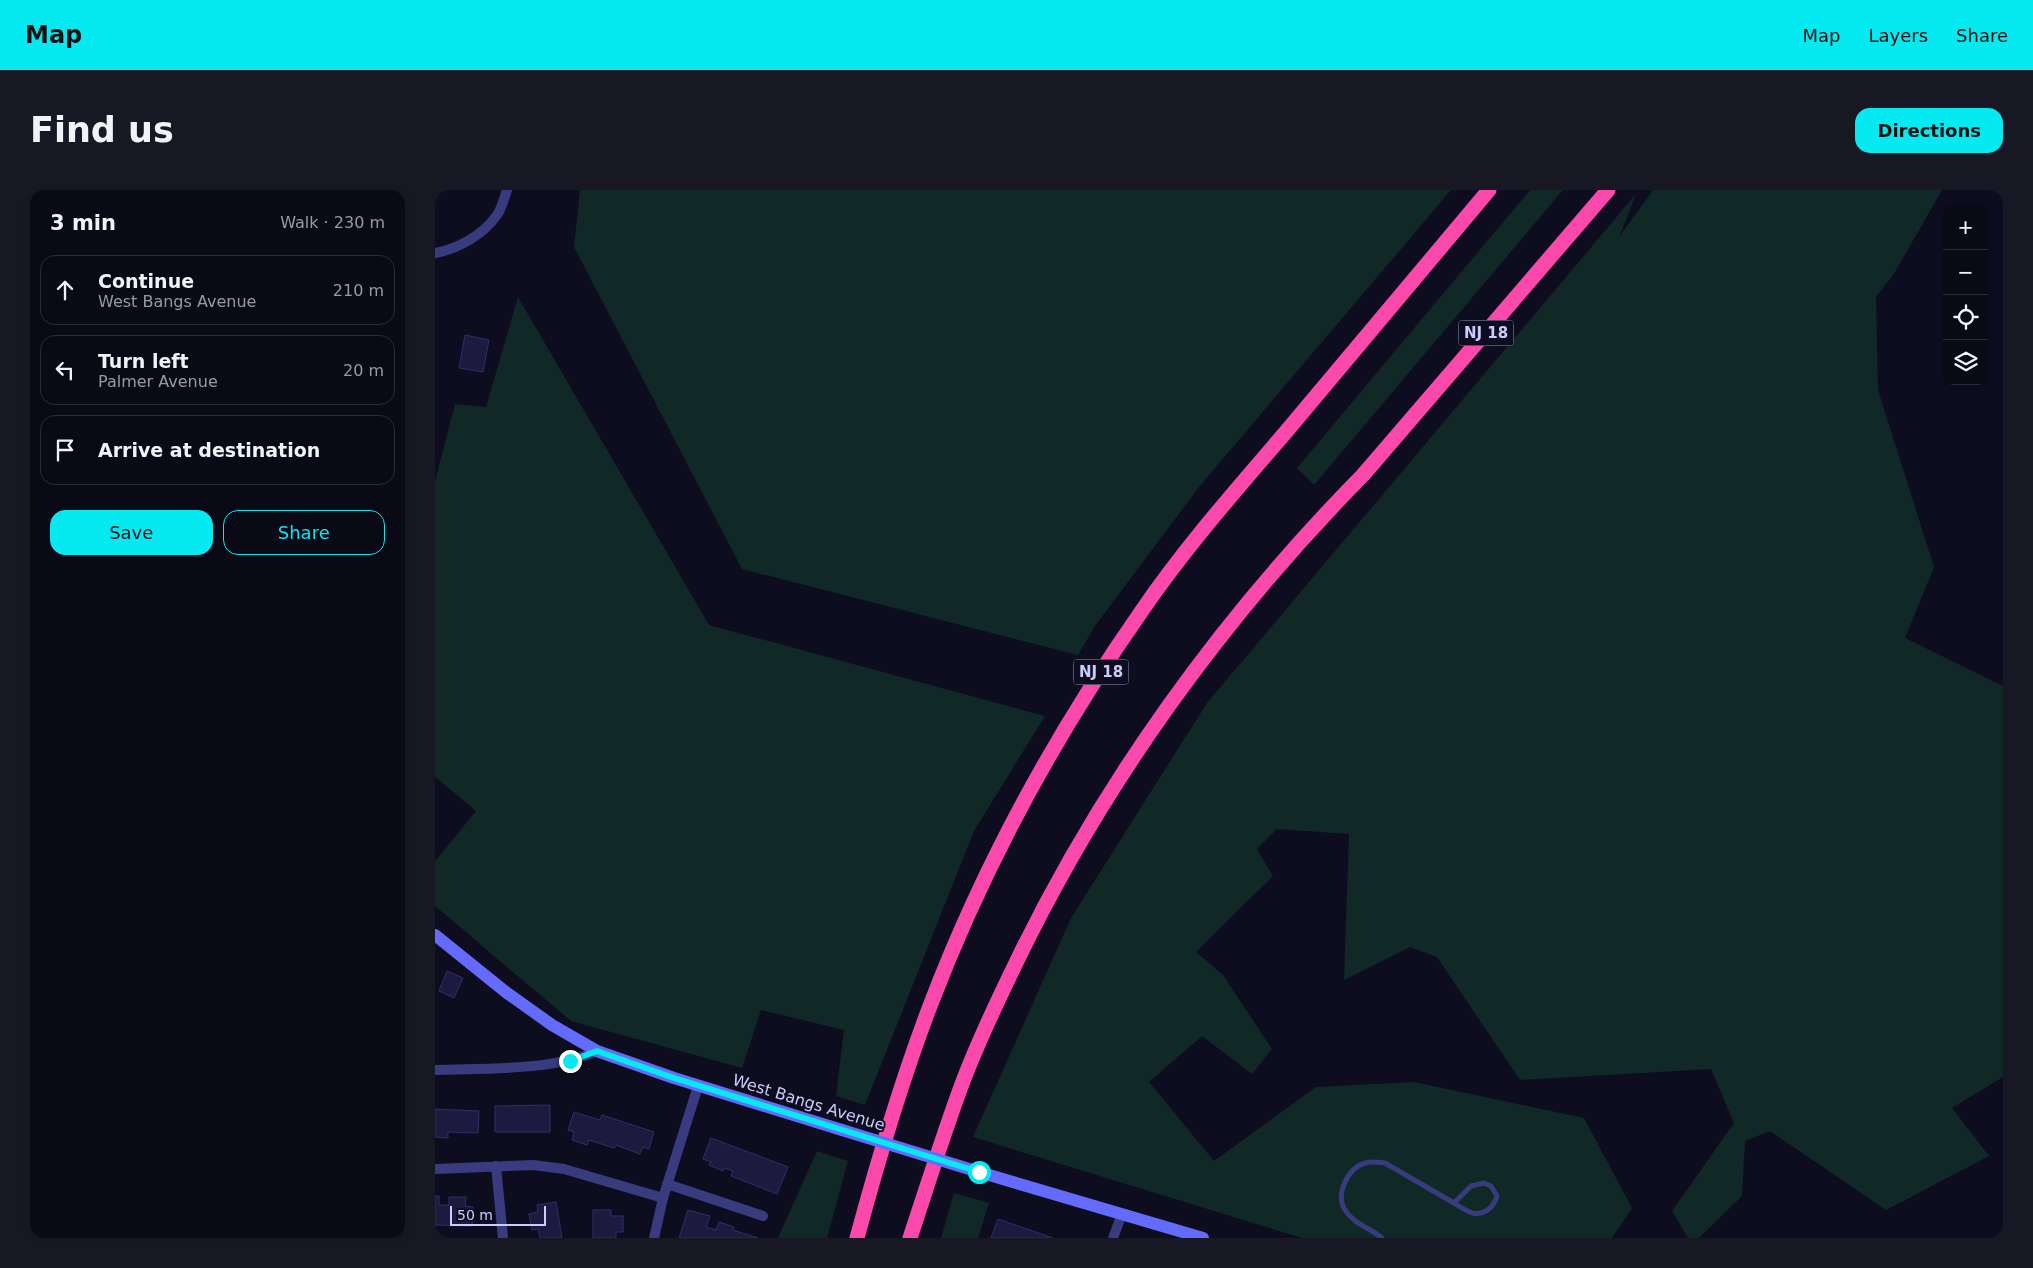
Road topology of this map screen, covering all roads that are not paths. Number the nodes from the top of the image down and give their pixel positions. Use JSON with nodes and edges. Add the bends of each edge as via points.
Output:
{"nodes":[{"id":1,"x":507,"y":190,"type":"edge"},
{"id":2,"x":1489,"y":190,"type":"edge"},
{"id":3,"x":1608,"y":190,"type":"edge"},
{"id":4,"x":435,"y":253,"type":"edge"},
{"id":5,"x":435,"y":935,"type":"edge"},
{"id":6,"x":597,"y":1051,"type":"junction"},
{"id":7,"x":435,"y":1070,"type":"edge"},
{"id":8,"x":698,"y":1086,"type":"junction"},
{"id":9,"x":496,"y":1166,"type":"junction"},
{"id":10,"x":435,"y":1169,"type":"edge"},
{"id":11,"x":667,"y":1184,"type":"junction"},
{"id":12,"x":663,"y":1198,"type":"junction"},
{"id":13,"x":1454,"y":1203,"type":"junction"},
{"id":14,"x":1122,"y":1214,"type":"junction"},
{"id":15,"x":763,"y":1216,"type":"dead end"},
{"id":16,"x":503,"y":1238,"type":"edge"},
{"id":17,"x":654,"y":1238,"type":"edge"},
{"id":18,"x":857,"y":1238,"type":"edge"},
{"id":19,"x":910,"y":1238,"type":"edge"},
{"id":20,"x":1113,"y":1238,"type":"edge"},
{"id":21,"x":1203,"y":1238,"type":"edge"},
{"id":22,"x":1382,"y":1238,"type":"edge"}],
"edges":[{"from":1,"to":4,"type":"street","via":[[498,214],[478,234],[456,247]]},
{"from":2,"to":18,"type":"highway","number":"NJ 18","via":[[1198,535],[1141,612],[1056,743],[999,850],[930,1005]]},
{"from":3,"to":19,"type":"highway","number":"NJ 18","via":[[1239,615],[1189,678],[1117,782],[1057,883],[1001,993],[962,1084]]},
{"from":5,"to":6,"type":"street","name":"West Bangs Avenue","via":[[507,993],[552,1025]]},
{"from":6,"to":7,"type":"street","via":[[570,1061],[543,1065]]},
{"from":6,"to":8,"type":"street","name":"West Bangs Avenue"},
{"from":8,"to":11,"type":"street"},
{"from":8,"to":14,"type":"street","name":"West Bangs Avenue","bridge":true},
{"from":9,"to":10,"type":"street"},
{"from":9,"to":12,"type":"street","via":[[533,1165],[564,1169]]},
{"from":9,"to":16,"type":"street"},
{"from":11,"to":12,"type":"street"},
{"from":11,"to":15,"type":"street"},
{"from":12,"to":17,"type":"street"},
{"from":13,"to":13,"type":"lane","via":[[1472,1213],[1483,1212],[1491,1208],[1497,1196],[1491,1186],[1477,1184]]},
{"from":13,"to":22,"type":"lane","via":[[1385,1163],[1376,1161],[1360,1165],[1345,1182],[1341,1198],[1344,1208],[1350,1217]]},
{"from":14,"to":20,"type":"street"},
{"from":14,"to":21,"type":"street","name":"West Bangs Avenue"}]}
